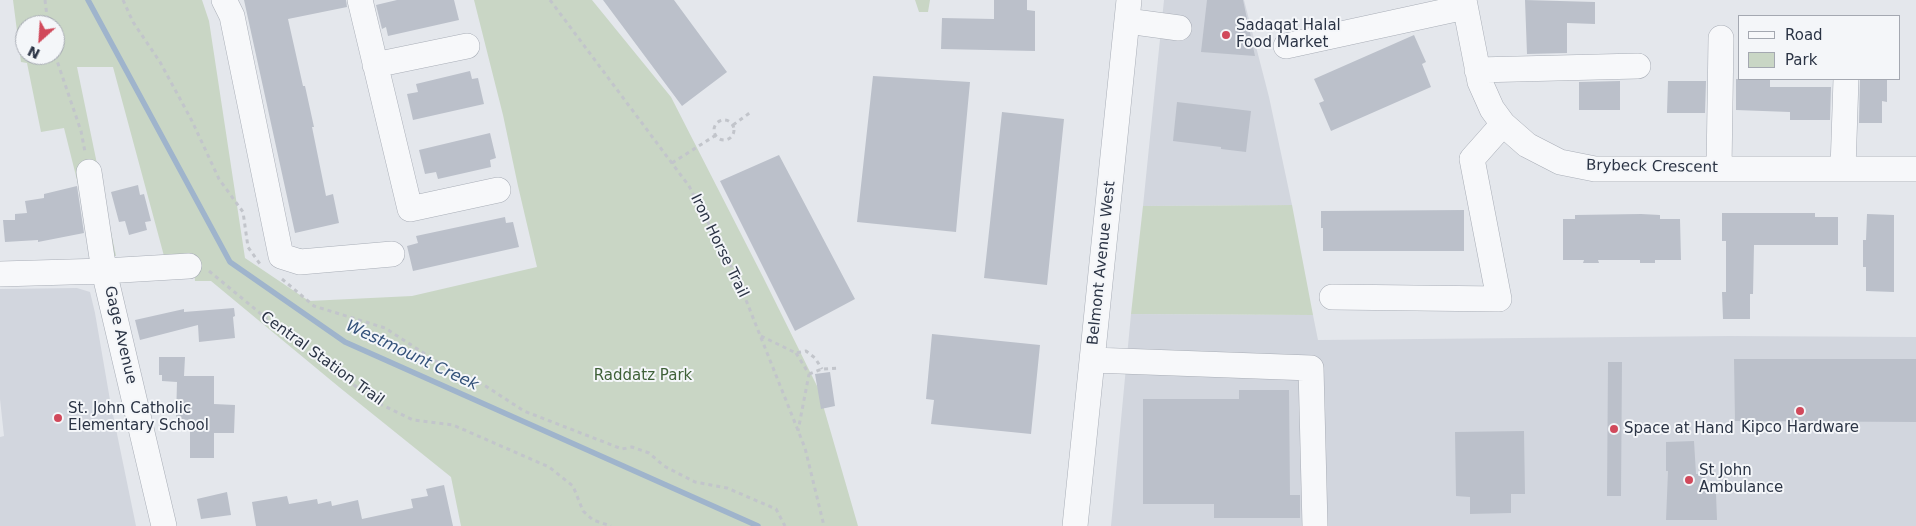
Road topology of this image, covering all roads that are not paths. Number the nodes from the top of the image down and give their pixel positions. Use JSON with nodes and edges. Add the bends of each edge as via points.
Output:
{"nodes":[{"id":1,"x":224,"y":0,"type":"edge"},
{"id":2,"x":360,"y":0,"type":"edge"},
{"id":3,"x":1464,"y":4,"type":"edge"},
{"id":4,"x":1128,"y":10,"type":"edge"},
{"id":5,"x":1179,"y":28,"type":"dead end"},
{"id":6,"x":1721,"y":38,"type":"dead end"},
{"id":7,"x":467,"y":46,"type":"dead end"},
{"id":8,"x":1286,"y":46,"type":"dead end"},
{"id":9,"x":375,"y":65,"type":"junction"},
{"id":10,"x":1638,"y":66,"type":"dead end"},
{"id":11,"x":1477,"y":70,"type":"junction"},
{"id":12,"x":1846,"y":80,"type":"edge"},
{"id":13,"x":1503,"y":124,"type":"junction"},
{"id":14,"x":1719,"y":169,"type":"junction"},
{"id":15,"x":1843,"y":169,"type":"junction"},
{"id":16,"x":1916,"y":169,"type":"edge"},
{"id":17,"x":89,"y":172,"type":"road end"},
{"id":18,"x":498,"y":190,"type":"dead end"},
{"id":19,"x":392,"y":254,"type":"dead end"},
{"id":20,"x":189,"y":266,"type":"road end"},
{"id":21,"x":104,"y":271,"type":"junction"},
{"id":22,"x":0,"y":274,"type":"edge"},
{"id":23,"x":1332,"y":297,"type":"dead end"},
{"id":24,"x":1092,"y":360,"type":"junction"},
{"id":25,"x":164,"y":526,"type":"edge"},
{"id":26,"x":1075,"y":526,"type":"edge"},
{"id":27,"x":1315,"y":526,"type":"edge"}],
"edges":[{"from":1,"to":19,"type":"street","via":[[232,16],[281,256],[300,262]]},
{"from":2,"to":9,"type":"street"},
{"from":3,"to":8,"type":"street"},
{"from":3,"to":11,"type":"street","name":"Brybeck Crescent"},
{"from":4,"to":5,"type":"street"},
{"from":4,"to":24,"type":"street","name":"Belmont Avenue West"},
{"from":6,"to":14,"type":"street"},
{"from":7,"to":9,"type":"street"},
{"from":9,"to":18,"type":"street","via":[[410,209]]},
{"from":10,"to":11,"type":"street"},
{"from":11,"to":13,"type":"street","name":"Brybeck Crescent","via":[[1492,108]]},
{"from":12,"to":15,"type":"street"},
{"from":13,"to":14,"type":"street","name":"Brybeck Crescent","via":[[1527,145],[1560,162],[1595,169]]},
{"from":13,"to":23,"type":"street","via":[[1472,159],[1499,300]]},
{"from":14,"to":15,"type":"street","name":"Brybeck Crescent"},
{"from":15,"to":16,"type":"street","name":"Brybeck Crescent"},
{"from":17,"to":21,"type":"street","name":"Gage Avenue"},
{"from":20,"to":21,"type":"street"},
{"from":21,"to":22,"type":"street"},
{"from":21,"to":25,"type":"street","name":"Gage Avenue"},
{"from":24,"to":26,"type":"street","name":"Belmont Avenue West"},
{"from":24,"to":27,"type":"street","via":[[1311,368]]}]}
